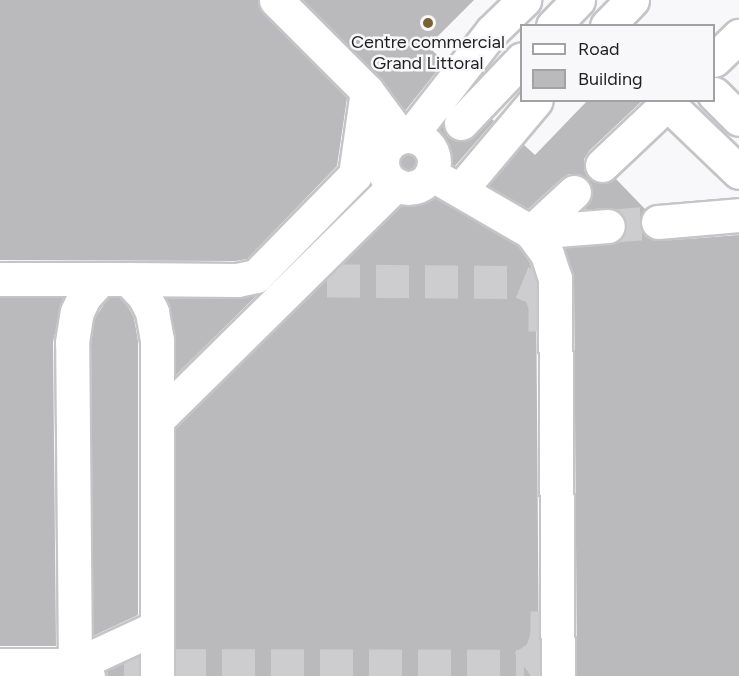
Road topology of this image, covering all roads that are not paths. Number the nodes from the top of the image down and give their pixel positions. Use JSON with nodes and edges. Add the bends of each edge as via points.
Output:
{"nodes":[{"id":1,"x":276,"y":0,"type":"edge"},
{"id":2,"x":524,"y":0,"type":"edge"},
{"id":3,"x":578,"y":0,"type":"edge"},
{"id":4,"x":632,"y":0,"type":"edge"},
{"id":5,"x":556,"y":24,"type":"edge"},
{"id":6,"x":609,"y":24,"type":"edge"},
{"id":7,"x":520,"y":61,"type":"edge"},
{"id":8,"x":367,"y":91,"type":"junction"},
{"id":9,"x":715,"y":95,"type":"edge"},
{"id":10,"x":534,"y":102,"type":"edge"},
{"id":11,"x":670,"y":102,"type":"edge"},
{"id":12,"x":739,"y":119,"type":"edge"},
{"id":13,"x":461,"y":123,"type":"dead end"},
{"id":14,"x":405,"y":136,"type":"junction"},
{"id":15,"x":602,"y":165,"type":"dead end"},
{"id":16,"x":739,"y":172,"type":"edge"},
{"id":17,"x":431,"y":174,"type":"junction"},
{"id":18,"x":378,"y":177,"type":"junction"},
{"id":19,"x":460,"y":189,"type":"junction"},
{"id":20,"x":574,"y":192,"type":"dead end"},
{"id":21,"x":739,"y":215,"type":"edge"},
{"id":22,"x":658,"y":222,"type":"tunnel mouth"},
{"id":23,"x":608,"y":226,"type":"tunnel mouth"},
{"id":24,"x":531,"y":232,"type":"junction"},
{"id":25,"x":0,"y":279,"type":"edge"},
{"id":26,"x":114,"y":279,"type":"junction"},
{"id":27,"x":158,"y":419,"type":"junction"},
{"id":28,"x":157,"y":627,"type":"junction"},
{"id":29,"x":0,"y":665,"type":"edge"},
{"id":30,"x":81,"y":671,"type":"edge"},
{"id":31,"x":157,"y":676,"type":"edge"},
{"id":32,"x":558,"y":676,"type":"edge"}],
"edges":[{"from":1,"to":8,"type":"lane"},
{"from":2,"to":14,"type":"lane","via":[[492,31]]},
{"from":3,"to":5,"type":"lane"},
{"from":4,"to":6,"type":"lane"},
{"from":7,"to":13,"type":"lane"},
{"from":8,"to":14,"type":"lane"},
{"from":8,"to":18,"type":"lane"},
{"from":9,"to":12,"type":"lane"},
{"from":10,"to":19,"type":"lane"},
{"from":11,"to":15,"type":"lane"},
{"from":11,"to":16,"type":"lane"},
{"from":14,"to":17,"type":"lane","via":[[426,142],[434,167]]},
{"from":14,"to":18,"type":"lane","via":[[387,147]]},
{"from":17,"to":18,"type":"lane","via":[[419,186],[403,187]]},
{"from":17,"to":19,"type":"lane"},
{"from":18,"to":26,"type":"lane","via":[[256,276],[237,280]]},
{"from":18,"to":27,"type":"lane"},
{"from":19,"to":24,"type":"lane"},
{"from":20,"to":24,"type":"lane"},
{"from":21,"to":22,"type":"lane"},
{"from":23,"to":24,"type":"lane"},
{"from":24,"to":32,"type":"lane","via":[[547,254],[555,278]]},
{"from":25,"to":26,"type":"lane"},
{"from":26,"to":27,"type":"lane","via":[[144,296],[153,321],[157,339]]},
{"from":26,"to":30,"type":"lane","via":[[84,297],[72,342]]},
{"from":27,"to":28,"type":"lane"},
{"from":28,"to":30,"type":"lane"},
{"from":28,"to":31,"type":"lane"},
{"from":29,"to":30,"type":"lane"}]}
